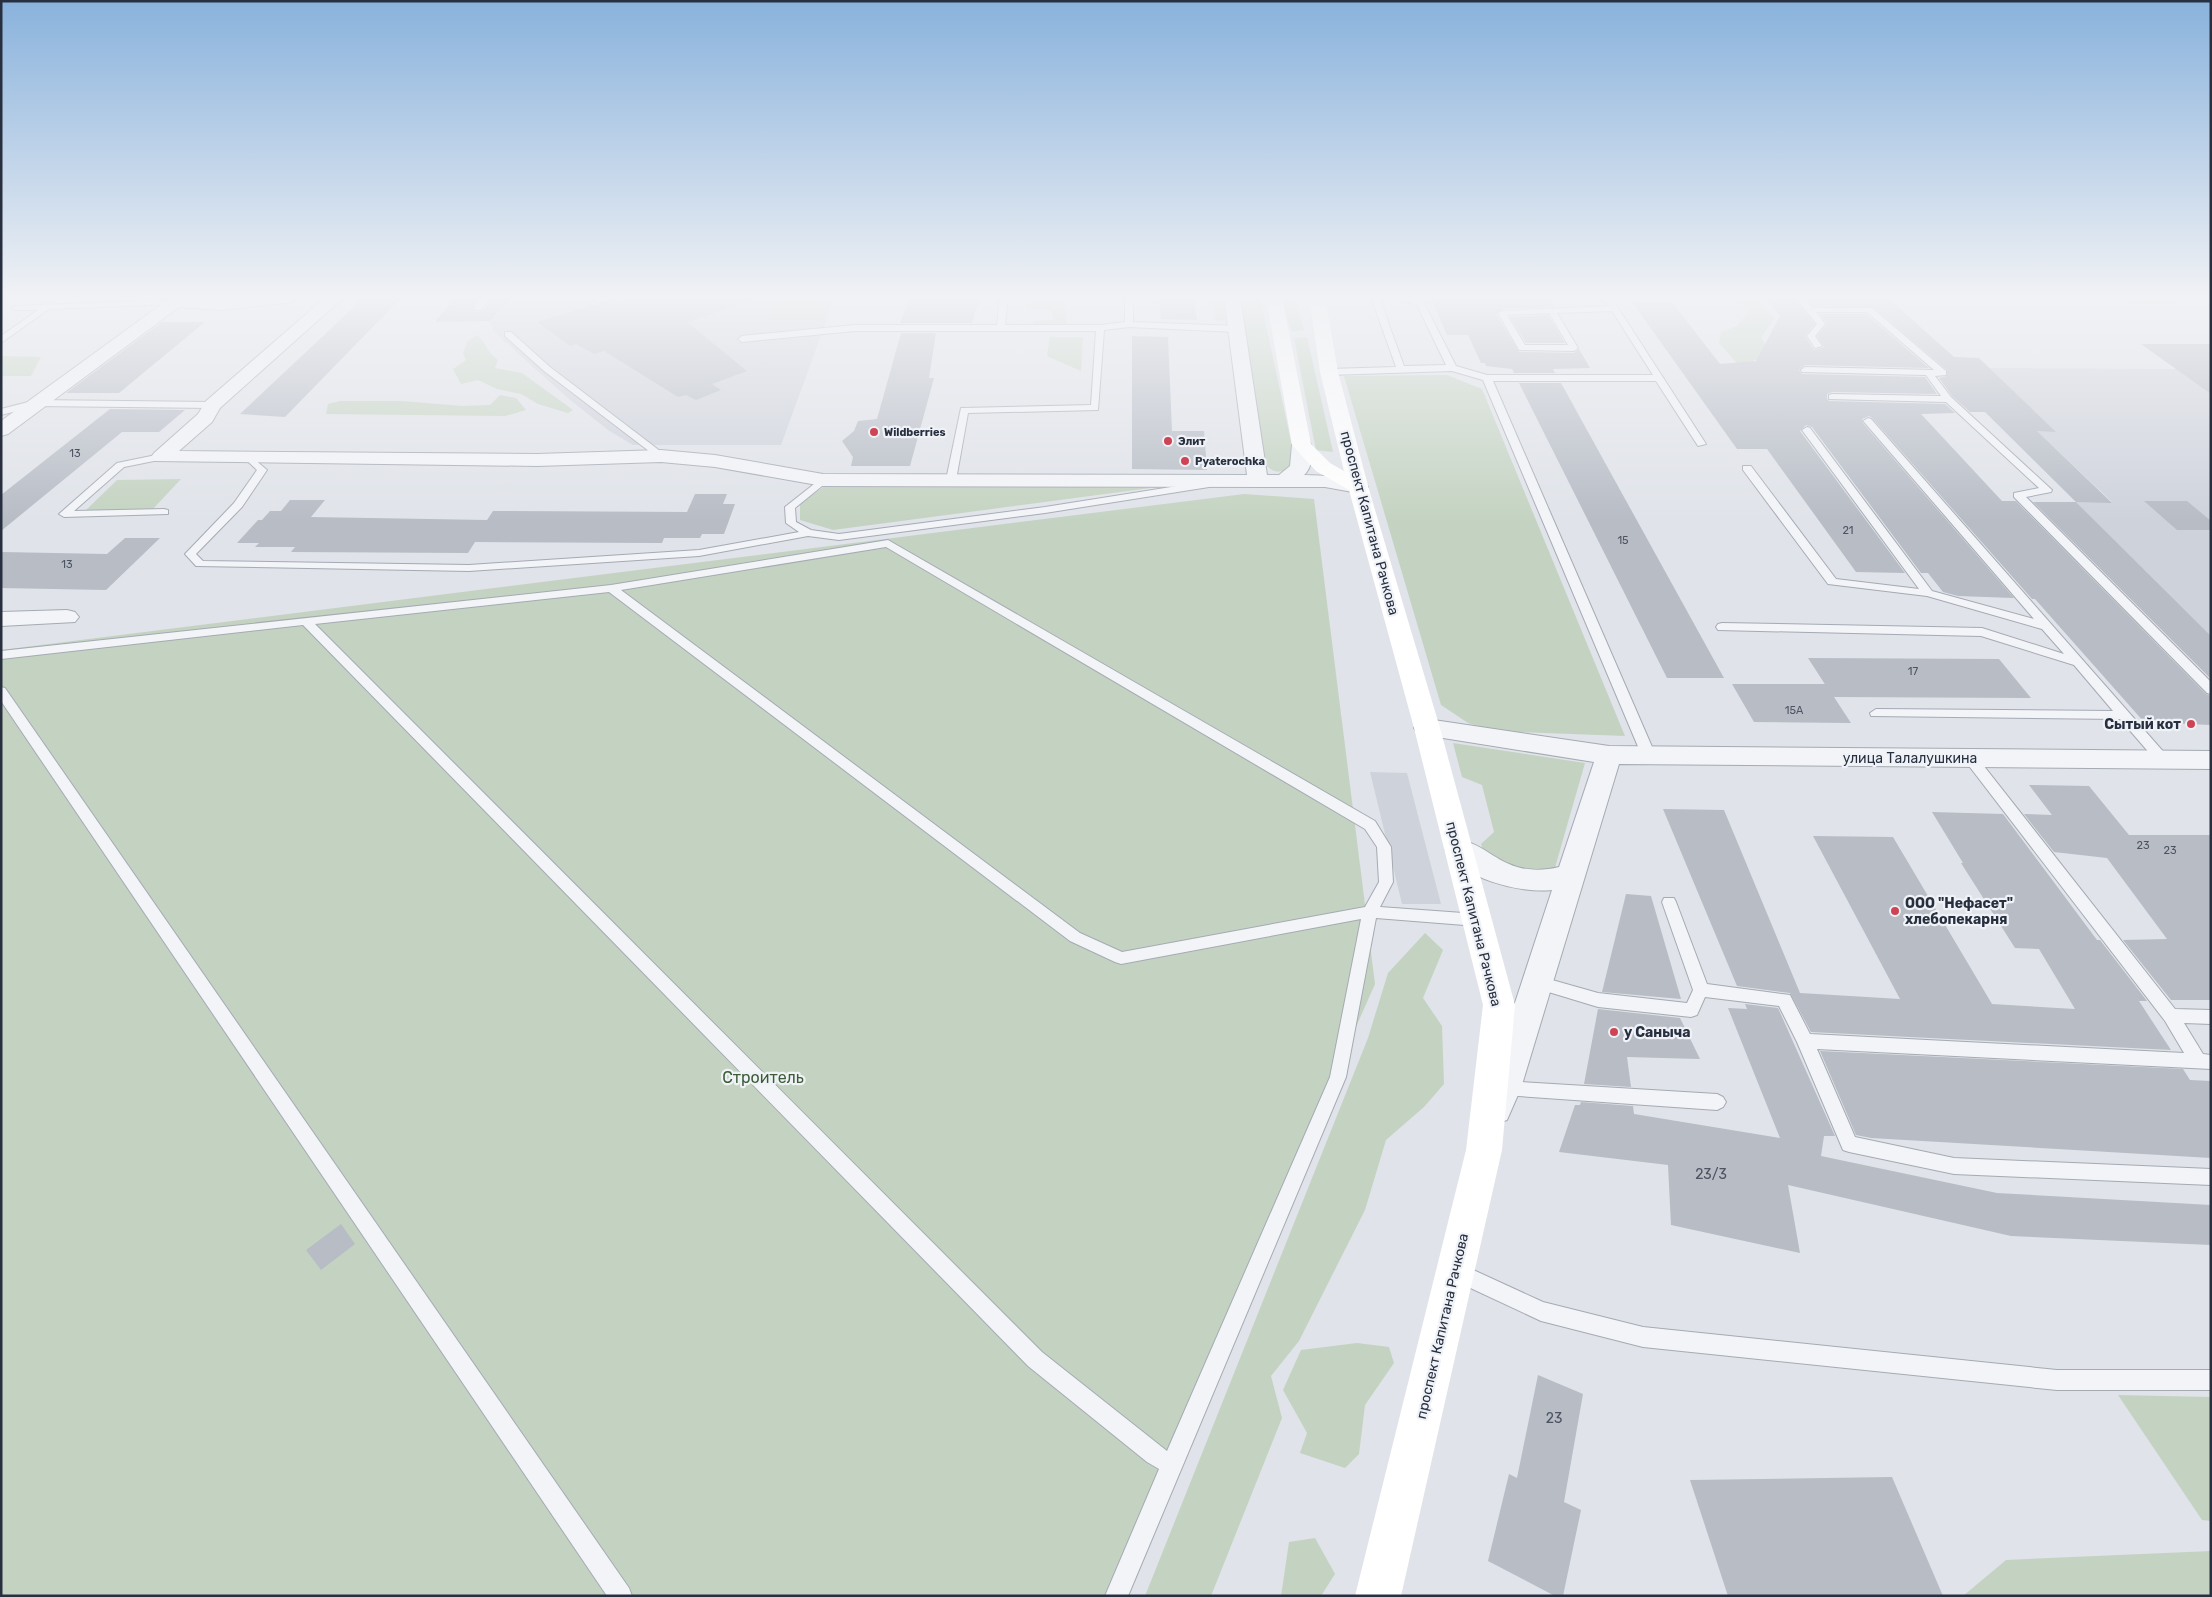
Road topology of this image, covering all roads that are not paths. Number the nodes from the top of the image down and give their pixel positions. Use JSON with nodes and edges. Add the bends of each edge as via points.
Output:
{"nodes":[{"id":1,"x":79,"y":372,"type":"edge"},
{"id":2,"x":250,"y":372,"type":"edge"},
{"id":3,"x":549,"y":372,"type":"edge"},
{"id":4,"x":1097,"y":372,"type":"edge"},
{"id":5,"x":1242,"y":372,"type":"edge"},
{"id":6,"x":1288,"y":372,"type":"edge"},
{"id":7,"x":1329,"y":372,"type":"joint"},
{"id":8,"x":1338,"y":372,"type":"edge"},
{"id":9,"x":1464,"y":372,"type":"edge"},
{"id":10,"x":1654,"y":372,"type":"edge"},
{"id":11,"x":1868,"y":372,"type":"edge"},
{"id":12,"x":1941,"y":372,"type":"edge"},
{"id":13,"x":1929,"y":373,"type":"junction"},
{"id":14,"x":1487,"y":378,"type":"junction"},
{"id":15,"x":1658,"y":378,"type":"junction"},
{"id":16,"x":1832,"y":397,"type":"dead end"},
{"id":17,"x":1948,"y":399,"type":"junction"},
{"id":18,"x":36,"y":403,"type":"junction"},
{"id":19,"x":213,"y":405,"type":"junction"},
{"id":20,"x":1,"y":412,"type":"edge"},
{"id":21,"x":1868,"y":421,"type":"dead end"},
{"id":22,"x":1,"y":430,"type":"edge"},
{"id":23,"x":1807,"y":430,"type":"dead end"},
{"id":24,"x":1701,"y":444,"type":"dead end"},
{"id":25,"x":1302,"y":445,"type":"junction"},
{"id":26,"x":661,"y":456,"type":"junction"},
{"id":27,"x":161,"y":457,"type":"junction"},
{"id":28,"x":248,"y":457,"type":"junction"},
{"id":29,"x":1747,"y":468,"type":"dead end"},
{"id":30,"x":824,"y":480,"type":"junction"},
{"id":31,"x":951,"y":480,"type":"junction"},
{"id":32,"x":1227,"y":481,"type":"junction"},
{"id":33,"x":1258,"y":481,"type":"junction"},
{"id":34,"x":1284,"y":481,"type":"junction"},
{"id":35,"x":1358,"y":487,"type":"junction"},
{"id":36,"x":164,"y":512,"type":"dead end"},
{"id":37,"x":808,"y":533,"type":"junction"},
{"id":38,"x":611,"y":588,"type":"junction"},
{"id":39,"x":1928,"y":593,"type":"junction"},
{"id":40,"x":67,"y":618,"type":"dead end"},
{"id":41,"x":1,"y":619,"type":"edge"},
{"id":42,"x":305,"y":621,"type":"junction"},
{"id":43,"x":2046,"y":626,"type":"junction"},
{"id":44,"x":1722,"y":627,"type":"dead end"},
{"id":45,"x":1,"y":655,"type":"edge"},
{"id":46,"x":2079,"y":663,"type":"junction"},
{"id":47,"x":2211,"y":690,"type":"edge"},
{"id":48,"x":1,"y":691,"type":"edge"},
{"id":49,"x":1876,"y":713,"type":"dead end"},
{"id":50,"x":2124,"y":715,"type":"junction"},
{"id":51,"x":1427,"y":728,"type":"junction"},
{"id":52,"x":1609,"y":755,"type":"junction"},
{"id":53,"x":1649,"y":756,"type":"junction"},
{"id":54,"x":1971,"y":759,"type":"junction"},
{"id":55,"x":2163,"y":760,"type":"junction"},
{"id":56,"x":2211,"y":760,"type":"edge"},
{"id":57,"x":1458,"y":849,"type":"junction"},
{"id":58,"x":1572,"y":876,"type":"junction"},
{"id":59,"x":1669,"y":902,"type":"dead end"},
{"id":60,"x":1370,"y":912,"type":"junction"},
{"id":61,"x":1477,"y":920,"type":"junction"},
{"id":62,"x":1538,"y":982,"type":"junction"},
{"id":63,"x":1701,"y":990,"type":"junction"},
{"id":64,"x":2171,"y":1016,"type":"junction"},
{"id":65,"x":2211,"y":1017,"type":"edge"},
{"id":66,"x":1805,"y":1041,"type":"junction"},
{"id":67,"x":2204,"y":1061,"type":"edge"},
{"id":68,"x":1504,"y":1088,"type":"junction"},
{"id":69,"x":1717,"y":1102,"type":"dead end"},
{"id":70,"x":1487,"y":1129,"type":"junction"},
{"id":71,"x":2211,"y":1177,"type":"edge"},
{"id":72,"x":1456,"y":1271,"type":"junction"},
{"id":73,"x":2211,"y":1380,"type":"edge"},
{"id":74,"x":1173,"y":1465,"type":"junction"},
{"id":75,"x":621,"y":1596,"type":"edge"},
{"id":76,"x":1116,"y":1596,"type":"edge"},
{"id":77,"x":1378,"y":1596,"type":"edge"}],
"edges":[{"from":1,"to":18,"type":"street"},
{"from":2,"to":19,"type":"street"},
{"from":3,"to":26,"type":"lane"},
{"from":4,"to":31,"type":"lane","via":[[1095,408],[964,410]]},
{"from":5,"to":33,"type":"street"},
{"from":6,"to":25,"type":"street"},
{"from":7,"to":8,"type":"lane"},
{"from":7,"to":35,"type":"street","name":"проспект Капитана Рачкова"},
{"from":9,"to":14,"type":"lane"},
{"from":10,"to":15,"type":"lane"},
{"from":11,"to":13,"type":"lane"},
{"from":12,"to":13,"type":"lane"},
{"from":13,"to":17,"type":"lane"},
{"from":14,"to":15,"type":"lane"},
{"from":14,"to":53,"type":"lane"},
{"from":15,"to":24,"type":"lane"},
{"from":16,"to":17,"type":"lane"},
{"from":17,"to":47,"type":"lane","via":[[2047,490],[2018,494]]},
{"from":18,"to":19,"type":"lane"},
{"from":18,"to":20,"type":"lane"},
{"from":18,"to":22,"type":"street"},
{"from":19,"to":27,"type":"street","via":[[205,418]]},
{"from":21,"to":43,"type":"lane"},
{"from":23,"to":39,"type":"lane"},
{"from":25,"to":34,"type":"street","via":[[1300,468]]},
{"from":25,"to":35,"type":"street","via":[[1323,467]]},
{"from":26,"to":28,"type":"street","via":[[537,460]]},
{"from":26,"to":30,"type":"street","via":[[715,461]]},
{"from":27,"to":28,"type":"street"},
{"from":27,"to":36,"type":"lane","via":[[121,465],[64,514]]},
{"from":28,"to":37,"type":"lane","via":[[262,470],[238,505],[190,554],[200,564],[469,568],[699,552]]},
{"from":29,"to":39,"type":"lane","via":[[1832,582]]},
{"from":30,"to":31,"type":"street"},
{"from":30,"to":37,"type":"lane","via":[[790,507],[791,523]]},
{"from":31,"to":32,"type":"street"},
{"from":32,"to":33,"type":"street"},
{"from":32,"to":37,"type":"lane","via":[[1045,510],[839,537]]},
{"from":33,"to":34,"type":"street"},
{"from":34,"to":35,"type":"street"},
{"from":35,"to":51,"type":"street","name":"проспект Капитана Рачкова"},
{"from":38,"to":42,"type":"lane"},
{"from":38,"to":60,"type":"lane","via":[[1075,937],[1121,958]]},
{"from":38,"to":60,"type":"lane","via":[[888,543],[1370,825],[1384,847],[1386,882]]},
{"from":39,"to":43,"type":"lane"},
{"from":40,"to":41,"type":"street"},
{"from":42,"to":45,"type":"lane"},
{"from":42,"to":74,"type":"lane","via":[[1035,1359],[1154,1455]]},
{"from":43,"to":46,"type":"lane"},
{"from":44,"to":46,"type":"lane","via":[[1982,632]]},
{"from":46,"to":50,"type":"lane"},
{"from":48,"to":75,"type":"lane"},
{"from":49,"to":50,"type":"lane"},
{"from":50,"to":55,"type":"lane"},
{"from":51,"to":52,"type":"street","name":"улица Талалушкина"},
{"from":51,"to":57,"type":"street","name":"проспект Капитана Рачкова"},
{"from":52,"to":53,"type":"street","name":"улица Талалушкина"},
{"from":52,"to":58,"type":"street"},
{"from":53,"to":54,"type":"street","name":"улица Талалушкина"},
{"from":54,"to":55,"type":"street","name":"улица Талалушкина"},
{"from":54,"to":64,"type":"lane"},
{"from":55,"to":56,"type":"street","name":"улица Талалушкина"},
{"from":57,"to":58,"type":"street","via":[[1491,870],[1509,877],[1534,881]]},
{"from":57,"to":61,"type":"street","name":"проспект Капитана Рачкова"},
{"from":58,"to":62,"type":"street"},
{"from":59,"to":63,"type":"lane"},
{"from":60,"to":61,"type":"lane"},
{"from":60,"to":74,"type":"lane","via":[[1338,1077]]},
{"from":61,"to":70,"type":"street","name":"проспект Капитана Рачкова","via":[[1499,1005]]},
{"from":62,"to":63,"type":"lane","via":[[1598,1000],[1691,1010]]},
{"from":62,"to":68,"type":"street"},
{"from":63,"to":66,"type":"lane","via":[[1784,1000]]},
{"from":64,"to":65,"type":"lane"},
{"from":64,"to":67,"type":"lane"},
{"from":66,"to":67,"type":"lane"},
{"from":66,"to":71,"type":"lane","via":[[1849,1144],[1954,1166]]},
{"from":68,"to":69,"type":"lane"},
{"from":68,"to":70,"type":"street"},
{"from":70,"to":72,"type":"street","name":"проспект Капитана Рачкова"},
{"from":72,"to":73,"type":"lane","via":[[1541,1311],[1643,1337],[2057,1380]]},
{"from":72,"to":77,"type":"street","name":"проспект Капитана Рачкова"},
{"from":74,"to":76,"type":"lane"}]}
